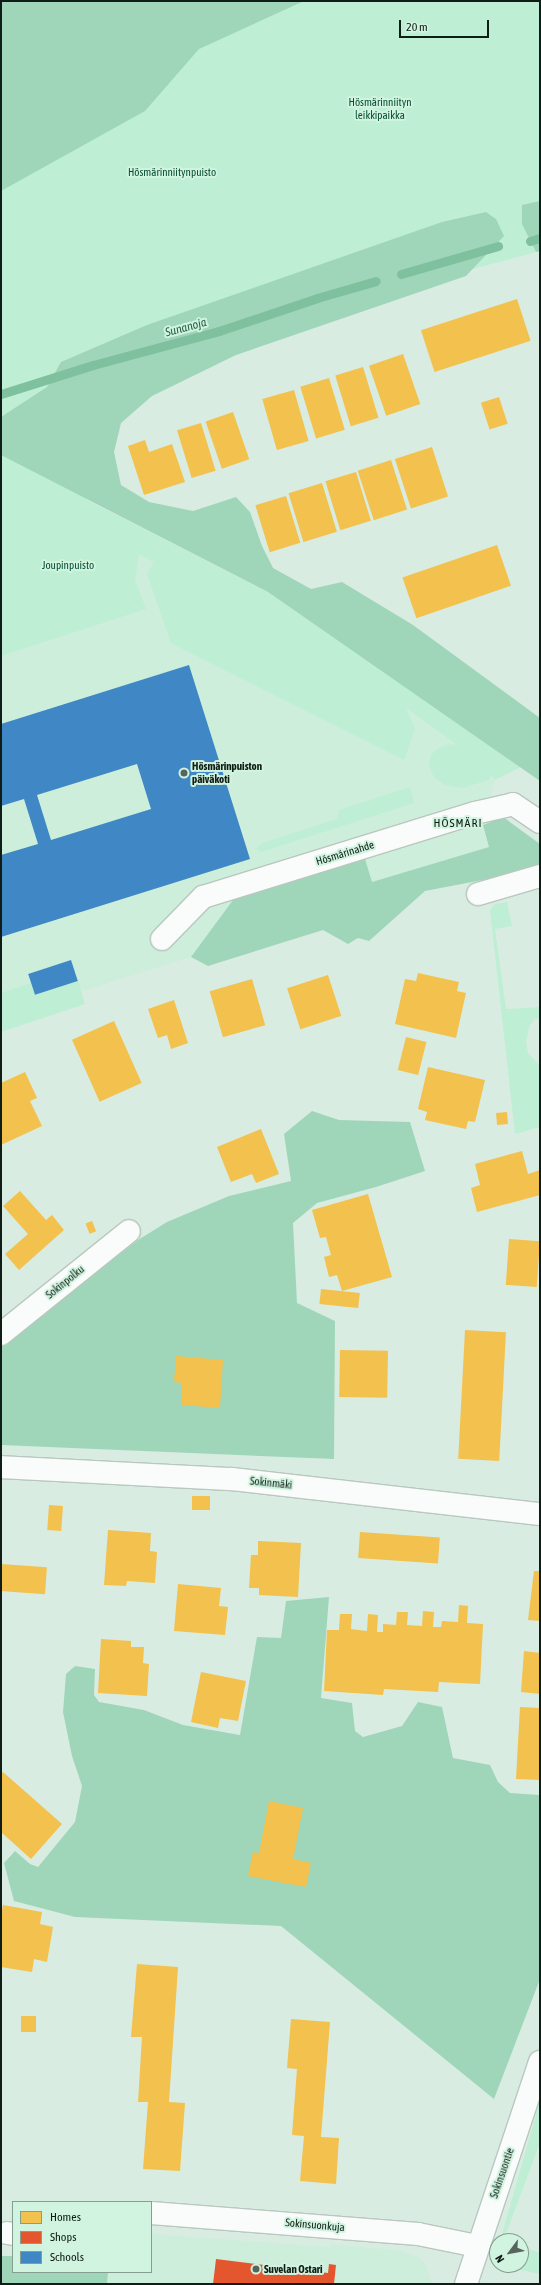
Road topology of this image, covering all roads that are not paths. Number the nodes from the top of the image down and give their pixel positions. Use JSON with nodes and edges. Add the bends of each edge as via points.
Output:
{"nodes":[{"id":1,"x":540,"y":822,"type":"edge"},
{"id":2,"x":540,"y":876,"type":"edge"},
{"id":3,"x":478,"y":894,"type":"dead end"},
{"id":4,"x":162,"y":939,"type":"dead end"},
{"id":5,"x":129,"y":1231,"type":"dead end"},
{"id":6,"x":1,"y":1334,"type":"edge"},
{"id":7,"x":1,"y":1467,"type":"edge"},
{"id":8,"x":540,"y":1514,"type":"edge"},
{"id":9,"x":540,"y":2062,"type":"edge"},
{"id":10,"x":152,"y":2213,"type":"edge"},
{"id":11,"x":477,"y":2246,"type":"junction"},
{"id":12,"x":466,"y":2284,"type":"edge"}],
"edges":[{"from":1,"to":4,"type":"street","name":"Hösmärinahde","via":[[513,804],[475,813],[218,892],[203,897]]},
{"from":2,"to":3,"type":"street"},
{"from":5,"to":6,"type":"street","name":"Sokinpolku"},
{"from":7,"to":8,"type":"street","name":"Sokinmäki","via":[[232,1479]]},
{"from":9,"to":11,"type":"street","name":"Sokinsuontie"},
{"from":10,"to":11,"type":"street","name":"Sokinsuonkuja","via":[[418,2234]]},
{"from":11,"to":12,"type":"street","name":"Sokinsuontie"}]}
